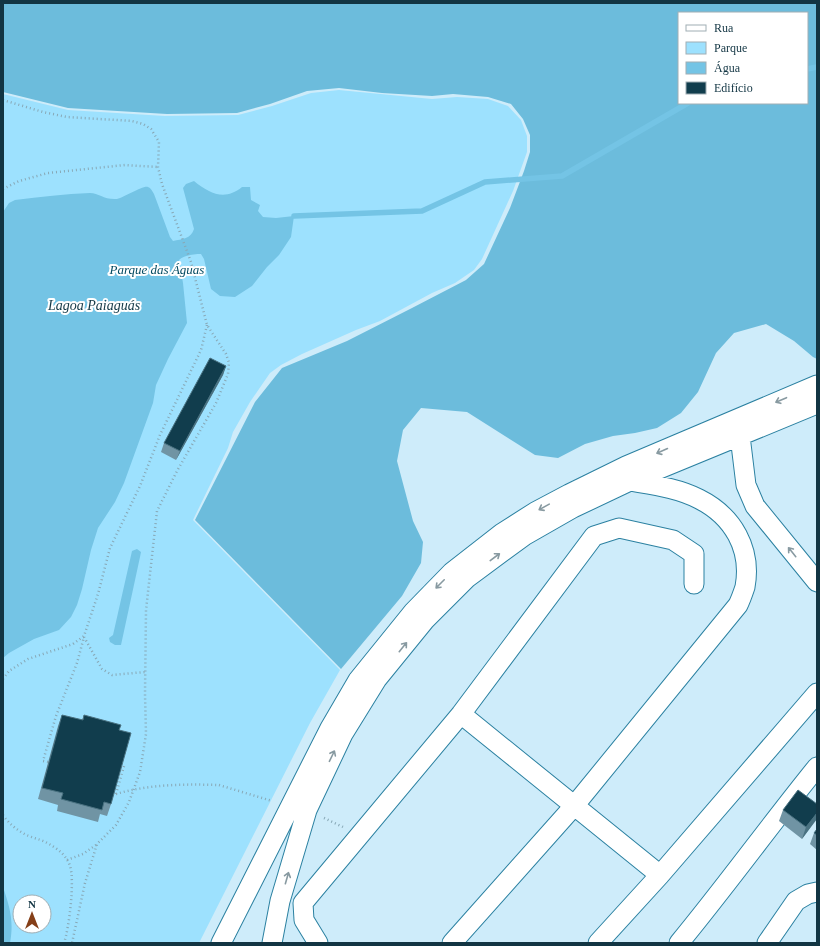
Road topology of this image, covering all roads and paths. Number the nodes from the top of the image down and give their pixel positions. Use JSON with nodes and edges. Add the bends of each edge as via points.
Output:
{"nodes":[{"id":1,"x":3,"y":100,"type":"edge"},
{"id":2,"x":158,"y":167,"type":"junction"},
{"id":3,"x":3,"y":189,"type":"edge"},
{"id":4,"x":207,"y":325,"type":"junction"},
{"id":5,"x":817,"y":385,"type":"edge"},
{"id":6,"x":817,"y":404,"type":"edge"},
{"id":7,"x":736,"y":428,"type":"junction"},
{"id":8,"x":630,"y":481,"type":"junction"},
{"id":9,"x":817,"y":582,"type":"edge"},
{"id":10,"x":694,"y":584,"type":"dead end"},
{"id":11,"x":84,"y":636,"type":"junction"},
{"id":12,"x":145,"y":672,"type":"junction"},
{"id":13,"x":3,"y":679,"type":"edge"},
{"id":14,"x":817,"y":693,"type":"edge"},
{"id":15,"x":461,"y":714,"type":"junction"},
{"id":16,"x":48,"y":762,"type":"edge"},
{"id":17,"x":121,"y":766,"type":"edge"},
{"id":18,"x":817,"y":767,"type":"edge"},
{"id":19,"x":574,"y":806,"type":"junction"},
{"id":20,"x":298,"y":808,"type":"junction"},
{"id":21,"x":3,"y":815,"type":"edge"},
{"id":22,"x":360,"y":834,"type":"junction"},
{"id":23,"x":97,"y":844,"type":"junction"},
{"id":24,"x":67,"y":860,"type":"junction"},
{"id":25,"x":660,"y":876,"type":"junction"},
{"id":26,"x":817,"y":892,"type":"edge"},
{"id":27,"x":280,"y":901,"type":"junction"},
{"id":28,"x":64,"y":943,"type":"edge"},
{"id":29,"x":72,"y":943,"type":"edge"},
{"id":30,"x":221,"y":943,"type":"edge"},
{"id":31,"x":272,"y":943,"type":"edge"},
{"id":32,"x":282,"y":943,"type":"edge"},
{"id":33,"x":318,"y":943,"type":"edge"},
{"id":34,"x":452,"y":943,"type":"edge"},
{"id":35,"x":598,"y":943,"type":"edge"},
{"id":36,"x":678,"y":943,"type":"edge"},
{"id":37,"x":767,"y":943,"type":"edge"}],
"edges":[{"from":1,"to":2,"type":"path","via":[[67,117],[132,121],[142,124],[151,129],[159,142]]},
{"from":2,"to":3,"type":"path","via":[[125,165],[48,173],[19,181]]},
{"from":2,"to":4,"type":"path","via":[[191,262]]},
{"from":4,"to":11,"type":"path","via":[[201,350],[110,548]]},
{"from":4,"to":12,"type":"path","via":[[226,354],[229,363],[228,374],[216,403],[157,511],[146,610]]},
{"from":5,"to":7,"type":"street","one_way":true},
{"from":6,"to":7,"type":"street"},
{"from":7,"to":8,"type":"street"},
{"from":9,"to":7,"type":"street","one_way":true,"via":[[755,506],[746,485]]},
{"from":7,"to":20,"type":"street","one_way":true,"via":[[626,466],[548,505],[502,533],[452,572],[412,612],[358,680],[330,728]]},
{"from":8,"to":19,"type":"street","via":[[698,498],[723,516],[739,537],[744,550],[744,588],[738,605]]},
{"from":20,"to":8,"type":"street","one_way":true,"via":[[374,685],[425,620],[467,578],[524,536],[573,508]]},
{"from":10,"to":15,"type":"street","via":[[694,554],[673,540],[619,528],[594,536]]},
{"from":11,"to":12,"type":"path","via":[[102,668],[112,675]]},
{"from":11,"to":13,"type":"path","via":[[73,644],[28,659]]},
{"from":11,"to":16,"type":"path","via":[[43,761]]},
{"from":12,"to":23,"type":"path","via":[[146,734],[140,772],[129,802],[116,825]]},
{"from":14,"to":25,"type":"street"},
{"from":15,"to":19,"type":"street"},
{"from":15,"to":22,"type":"street"},
{"from":17,"to":20,"type":"path","bridge":true,"via":[[124,766],[116,794],[167,785],[219,785]]},
{"from":18,"to":36,"type":"street"},
{"from":19,"to":25,"type":"street"},
{"from":19,"to":34,"type":"street"},
{"from":20,"to":22,"type":"path"},
{"from":27,"to":20,"type":"street","one_way":true},
{"from":20,"to":30,"type":"street"},
{"from":21,"to":24,"type":"path","via":[[9,824],[28,836],[48,843]]},
{"from":22,"to":33,"type":"street","via":[[303,903],[304,920]]},
{"from":23,"to":24,"type":"path","via":[[83,854]]},
{"from":23,"to":29,"type":"path"},
{"from":24,"to":28,"type":"path","via":[[72,885],[70,917]]},
{"from":25,"to":35,"type":"street"},
{"from":26,"to":37,"type":"street","via":[[796,901]]},
{"from":27,"to":31,"type":"street"},
{"from":27,"to":32,"type":"street"}]}
